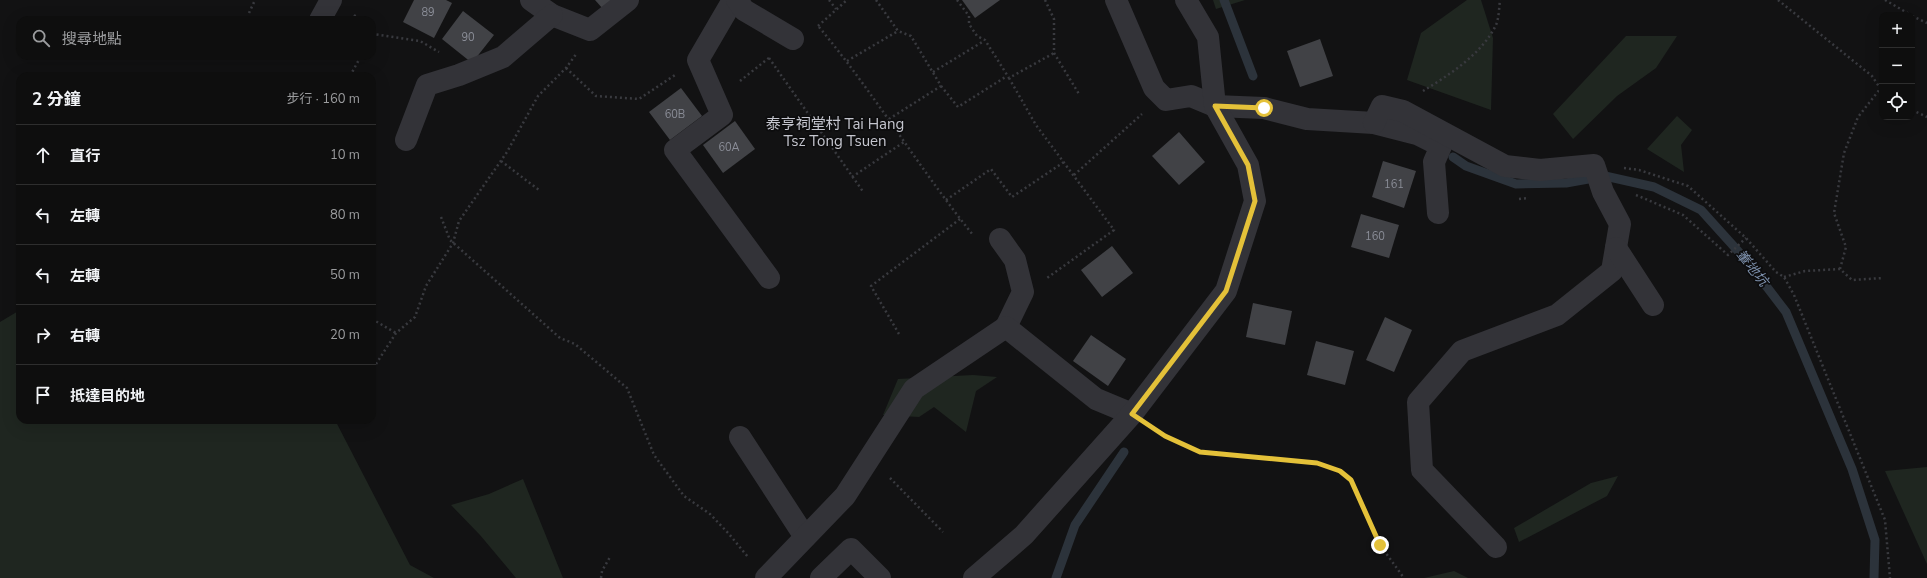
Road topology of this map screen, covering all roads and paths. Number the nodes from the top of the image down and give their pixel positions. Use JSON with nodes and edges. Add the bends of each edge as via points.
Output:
{"nodes":[{"id":1,"x":255,"y":0,"type":"edge"},
{"id":2,"x":331,"y":0,"type":"edge"},
{"id":3,"x":531,"y":0,"type":"edge"},
{"id":4,"x":628,"y":0,"type":"edge"},
{"id":5,"x":733,"y":0,"type":"edge"},
{"id":6,"x":737,"y":0,"type":"edge"},
{"id":7,"x":829,"y":0,"type":"edge"},
{"id":8,"x":847,"y":0,"type":"edge"},
{"id":9,"x":876,"y":0,"type":"edge"},
{"id":10,"x":957,"y":0,"type":"edge"},
{"id":11,"x":1045,"y":0,"type":"edge"},
{"id":12,"x":1116,"y":0,"type":"edge"},
{"id":13,"x":1186,"y":0,"type":"edge"},
{"id":14,"x":1500,"y":0,"type":"edge"},
{"id":15,"x":1778,"y":0,"type":"edge"},
{"id":16,"x":1885,"y":0,"type":"edge"},
{"id":17,"x":836,"y":9,"type":"junction"},
{"id":18,"x":1906,"y":12,"type":"edge"},
{"id":19,"x":249,"y":13,"type":"dead end"},
{"id":20,"x":552,"y":14,"type":"junction"},
{"id":21,"x":322,"y":16,"type":"edge"},
{"id":22,"x":1915,"y":17,"type":"edge"},
{"id":23,"x":1927,"y":23,"type":"edge"},
{"id":24,"x":818,"y":26,"type":"junction"},
{"id":25,"x":590,"y":30,"type":"junction"},
{"id":26,"x":898,"y":31,"type":"junction"},
{"id":27,"x":376,"y":35,"type":"edge"},
{"id":28,"x":793,"y":39,"type":"junction"},
{"id":29,"x":985,"y":40,"type":"junction"},
{"id":30,"x":1054,"y":53,"type":"junction"},
{"id":31,"x":444,"y":55,"type":"dead end"},
{"id":32,"x":769,"y":58,"type":"junction"},
{"id":33,"x":359,"y":60,"type":"edge"},
{"id":34,"x":698,"y":60,"type":"junction"},
{"id":35,"x":848,"y":61,"type":"junction"},
{"id":36,"x":566,"y":68,"type":"junction"},
{"id":37,"x":352,"y":72,"type":"edge"},
{"id":38,"x":933,"y":72,"type":"junction"},
{"id":39,"x":1008,"y":77,"type":"junction"},
{"id":40,"x":740,"y":81,"type":"dead end"},
{"id":41,"x":941,"y":86,"type":"junction"},
{"id":42,"x":1879,"y":87,"type":"edge"},
{"id":43,"x":1879,"y":92,"type":"edge"},
{"id":44,"x":1079,"y":94,"type":"dead end"},
{"id":45,"x":1162,"y":96,"type":"junction"},
{"id":46,"x":1215,"y":106,"type":"junction"},
{"id":47,"x":1393,"y":109,"type":"junction"},
{"id":48,"x":1915,"y":111,"type":"edge"},
{"id":49,"x":1927,"y":117,"type":"edge"},
{"id":50,"x":889,"y":119,"type":"junction"},
{"id":51,"x":1374,"y":122,"type":"junction"},
{"id":52,"x":406,"y":140,"type":"dead end"},
{"id":53,"x":904,"y":142,"type":"junction"},
{"id":54,"x":501,"y":161,"type":"junction"},
{"id":55,"x":1064,"y":162,"type":"junction"},
{"id":56,"x":1596,"y":173,"type":"junction"},
{"id":57,"x":1074,"y":175,"type":"junction"},
{"id":58,"x":852,"y":177,"type":"junction"},
{"id":59,"x":539,"y":190,"type":"dead end"},
{"id":60,"x":864,"y":193,"type":"dead end"},
{"id":61,"x":946,"y":200,"type":"junction"},
{"id":62,"x":1438,"y":214,"type":"dead end"},
{"id":63,"x":440,"y":217,"type":"dead end"},
{"id":64,"x":960,"y":219,"type":"junction"},
{"id":65,"x":974,"y":236,"type":"dead end"},
{"id":66,"x":1746,"y":238,"type":"junction"},
{"id":67,"x":1000,"y":239,"type":"dead end"},
{"id":68,"x":453,"y":243,"type":"junction"},
{"id":69,"x":1616,"y":248,"type":"junction"},
{"id":70,"x":1731,"y":253,"type":"dead end"},
{"id":71,"x":1840,"y":269,"type":"junction"},
{"id":72,"x":1784,"y":277,"type":"junction"},
{"id":73,"x":769,"y":278,"type":"dead end"},
{"id":74,"x":1883,"y":278,"type":"dead end"},
{"id":75,"x":1023,"y":292,"type":"junction"},
{"id":76,"x":1653,"y":305,"type":"dead end"},
{"id":77,"x":376,"y":320,"type":"edge"},
{"id":78,"x":1006,"y":327,"type":"junction"},
{"id":79,"x":396,"y":333,"type":"junction"},
{"id":80,"x":899,"y":334,"type":"dead end"},
{"id":81,"x":376,"y":364,"type":"dead end"},
{"id":82,"x":1132,"y":414,"type":"junction"},
{"id":83,"x":740,"y":436,"type":"dead end"},
{"id":84,"x":870,"y":457,"type":"junction"},
{"id":85,"x":943,"y":532,"type":"dead end"},
{"id":86,"x":805,"y":537,"type":"junction"},
{"id":87,"x":1496,"y":547,"type":"dead end"},
{"id":88,"x":610,"y":557,"type":"dead end"},
{"id":89,"x":752,"y":562,"type":"dead end"},
{"id":90,"x":601,"y":578,"type":"edge"},
{"id":91,"x":766,"y":578,"type":"edge"},
{"id":92,"x":821,"y":578,"type":"edge"},
{"id":93,"x":880,"y":578,"type":"edge"},
{"id":94,"x":974,"y":578,"type":"edge"},
{"id":95,"x":1404,"y":578,"type":"edge"},
{"id":96,"x":1890,"y":578,"type":"edge"}],
"edges":[{"from":1,"to":19,"type":"path"},
{"from":2,"to":21,"type":"street"},
{"from":3,"to":20,"type":"street"},
{"from":4,"to":25,"type":"street"},
{"from":5,"to":34,"type":"street"},
{"from":6,"to":28,"type":"street","via":[[744,10]]},
{"from":7,"to":17,"type":"path"},
{"from":8,"to":17,"type":"path"},
{"from":9,"to":26,"type":"path"},
{"from":10,"to":29,"type":"path","via":[[969,16],[969,24],[977,36]]},
{"from":11,"to":30,"type":"path","via":[[1054,19]]},
{"from":12,"to":45,"type":"street","via":[[1154,88]]},
{"from":13,"to":46,"type":"street","via":[[1208,36]]},
{"from":14,"to":47,"type":"path","via":[[1496,24],[1478,50],[1444,78]]},
{"from":15,"to":42,"type":"path","via":[[1872,76]]},
{"from":16,"to":18,"type":"path"},
{"from":17,"to":24,"type":"path"},
{"from":20,"to":25,"type":"street"},
{"from":20,"to":52,"type":"street","via":[[503,57],[427,85]]},
{"from":22,"to":23,"type":"path"},
{"from":24,"to":28,"type":"path"},
{"from":24,"to":35,"type":"path"},
{"from":25,"to":36,"type":"path"},
{"from":26,"to":35,"type":"path"},
{"from":26,"to":38,"type":"path","via":[[912,36]]},
{"from":27,"to":31,"type":"path","via":[[420,41]]},
{"from":28,"to":32,"type":"path"},
{"from":29,"to":38,"type":"path"},
{"from":29,"to":39,"type":"path"},
{"from":30,"to":39,"type":"path"},
{"from":30,"to":44,"type":"path"},
{"from":32,"to":40,"type":"path"},
{"from":32,"to":58,"type":"path"},
{"from":33,"to":37,"type":"path"},
{"from":34,"to":36,"type":"path","via":[[640,99],[596,96]]},
{"from":34,"to":73,"type":"street","via":[[722,115],[675,150]]},
{"from":35,"to":50,"type":"path"},
{"from":36,"to":54,"type":"path","via":[[538,96]]},
{"from":38,"to":41,"type":"path"},
{"from":39,"to":41,"type":"path","via":[[958,108]]},
{"from":39,"to":55,"type":"path","via":[[1036,125]]},
{"from":41,"to":50,"type":"path"},
{"from":43,"to":71,"type":"path","via":[[1858,117],[1844,153],[1834,214],[1846,247]]},
{"from":45,"to":46,"type":"street","via":[[1166,100],[1191,96]]},
{"from":45,"to":57,"type":"path"},
{"from":46,"to":51,"type":"street","via":[[1264,108],[1307,119]]},
{"from":46,"to":82,"type":"street","via":[[1248,165],[1255,201],[1226,291]]},
{"from":47,"to":51,"type":"street","via":[[1382,106]]},
{"from":47,"to":56,"type":"street","via":[[1403,111],[1505,166]]},
{"from":48,"to":49,"type":"path"},
{"from":50,"to":53,"type":"path"},
{"from":51,"to":62,"type":"street","via":[[1416,134],[1441,146],[1434,162]]},
{"from":53,"to":58,"type":"path"},
{"from":53,"to":61,"type":"path"},
{"from":54,"to":59,"type":"path"},
{"from":54,"to":68,"type":"path","via":[[459,221]]},
{"from":55,"to":57,"type":"path"},
{"from":55,"to":61,"type":"path","via":[[1012,196],[991,169]]},
{"from":56,"to":66,"type":"path","via":[[1640,170],[1688,186]]},
{"from":56,"to":69,"type":"street","via":[[1620,224]]},
{"from":57,"to":75,"type":"path","via":[[1114,230]]},
{"from":58,"to":60,"type":"path"},
{"from":61,"to":64,"type":"path"},
{"from":63,"to":68,"type":"path"},
{"from":64,"to":65,"type":"path"},
{"from":64,"to":80,"type":"path","via":[[871,286]]},
{"from":66,"to":70,"type":"path"},
{"from":66,"to":72,"type":"path","via":[[1776,272]]},
{"from":67,"to":75,"type":"street","via":[[1015,260]]},
{"from":68,"to":79,"type":"path","via":[[426,286],[415,317]]},
{"from":68,"to":89,"type":"path","via":[[560,338],[574,344],[627,388],[654,455],[684,496],[710,514]]},
{"from":69,"to":76,"type":"street"},
{"from":69,"to":87,"type":"street","via":[[1612,271],[1557,315],[1462,351],[1418,402],[1422,470]]},
{"from":71,"to":72,"type":"path","via":[[1804,271]]},
{"from":71,"to":74,"type":"path","via":[[1852,280]]},
{"from":72,"to":96,"type":"path","via":[[1885,520]]},
{"from":75,"to":78,"type":"street"},
{"from":77,"to":79,"type":"path"},
{"from":78,"to":82,"type":"street","via":[[1096,399]]},
{"from":78,"to":84,"type":"street","via":[[914,389]]},
{"from":79,"to":81,"type":"path"},
{"from":82,"to":94,"type":"street","via":[[1024,535]]},
{"from":82,"to":95,"type":"path","via":[[1165,436],[1200,452],[1317,463],[1340,471],[1351,480],[1380,545]]},
{"from":83,"to":86,"type":"street"},
{"from":84,"to":85,"type":"path"},
{"from":84,"to":86,"type":"street","via":[[845,496]]},
{"from":86,"to":91,"type":"street"},
{"from":88,"to":90,"type":"path"},
{"from":92,"to":93,"type":"street","via":[[851,549]]}]}
